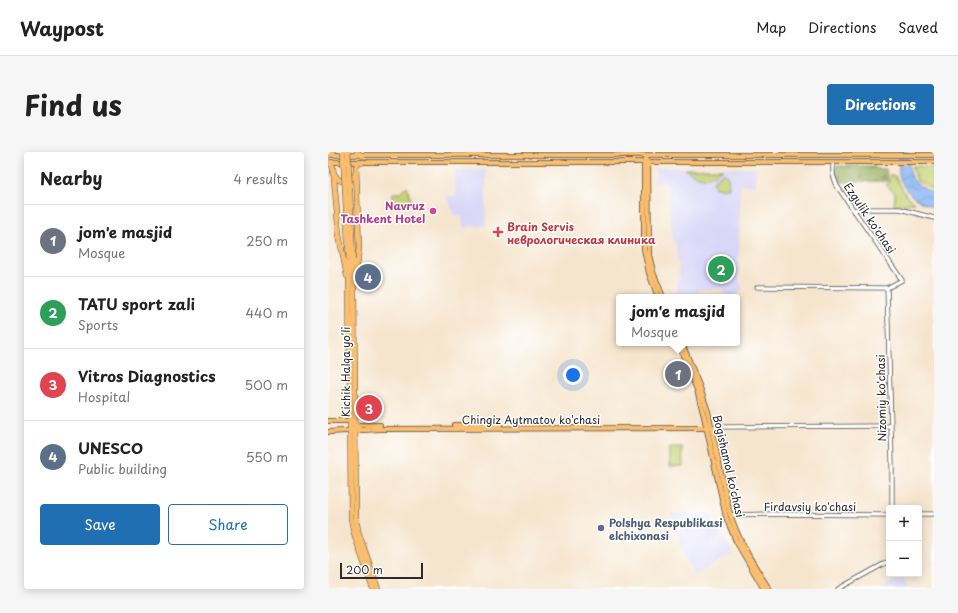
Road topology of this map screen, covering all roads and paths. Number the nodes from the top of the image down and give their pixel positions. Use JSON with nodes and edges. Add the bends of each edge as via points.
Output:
{"nodes":[{"id":1,"x":343,"y":152,"type":"edge"},
{"id":2,"x":348,"y":152,"type":"edge"},
{"id":3,"x":357,"y":152,"type":"edge"},
{"id":4,"x":330,"y":154,"type":"edge"},
{"id":5,"x":647,"y":155,"type":"junction"},
{"id":6,"x":767,"y":155,"type":"junction"},
{"id":7,"x":363,"y":156,"type":"junction"},
{"id":8,"x":471,"y":156,"type":"junction"},
{"id":9,"x":934,"y":156,"type":"edge"},
{"id":10,"x":328,"y":162,"type":"edge"},
{"id":11,"x":363,"y":162,"type":"junction"},
{"id":12,"x":471,"y":162,"type":"junction"},
{"id":13,"x":934,"y":162,"type":"edge"},
{"id":14,"x":646,"y":163,"type":"junction"},
{"id":15,"x":767,"y":163,"type":"junction"},
{"id":16,"x":833,"y":163,"type":"junction"},
{"id":17,"x":356,"y":173,"type":"junction"},
{"id":18,"x":334,"y":174,"type":"junction"},
{"id":19,"x":357,"y":194,"type":"junction"},
{"id":20,"x":337,"y":195,"type":"junction"},
{"id":21,"x":853,"y":210,"type":"junction"},
{"id":22,"x":934,"y":218,"type":"edge"},
{"id":23,"x":351,"y":260,"type":"junction"},
{"id":24,"x":352,"y":287,"type":"junction"},
{"id":25,"x":757,"y":287,"type":"dead end"},
{"id":26,"x":887,"y":288,"type":"junction"},
{"id":27,"x":657,"y":294,"type":"edge"},
{"id":28,"x":662,"y":294,"type":"edge"},
{"id":29,"x":679,"y":346,"type":"edge"},
{"id":30,"x":683,"y":346,"type":"edge"},
{"id":31,"x":328,"y":421,"type":"edge"},
{"id":32,"x":335,"y":422,"type":"junction"},
{"id":33,"x":708,"y":426,"type":"junction"},
{"id":34,"x":890,"y":426,"type":"junction"},
{"id":35,"x":353,"y":427,"type":"junction"},
{"id":36,"x":328,"y":432,"type":"edge"},
{"id":37,"x":334,"y":432,"type":"junction"},
{"id":38,"x":892,"y":505,"type":"edge"},
{"id":39,"x":922,"y":514,"type":"edge"},
{"id":40,"x":934,"y":514,"type":"edge"},
{"id":41,"x":730,"y":515,"type":"junction"},
{"id":42,"x":886,"y":515,"type":"edge"},
{"id":43,"x":886,"y":563,"type":"edge"},
{"id":44,"x":373,"y":589,"type":"edge"},
{"id":45,"x":378,"y":589,"type":"edge"},
{"id":46,"x":764,"y":589,"type":"edge"},
{"id":47,"x":769,"y":589,"type":"edge"},
{"id":48,"x":838,"y":589,"type":"edge"}],
"edges":[{"from":1,"to":23,"type":"highway","name":"Kichik Halqa yo'li","bridge":true},
{"from":2,"to":23,"type":"highway","name":"Kichik Halqa yo'li","bridge":true},
{"from":3,"to":7,"type":"highway"},
{"from":4,"to":7,"type":"main road"},
{"from":5,"to":6,"type":"main road"},
{"from":5,"to":8,"type":"main road"},
{"from":5,"to":14,"type":"main road"},
{"from":6,"to":9,"type":"main road"},
{"from":6,"to":15,"type":"main road"},
{"from":7,"to":8,"type":"main road"},
{"from":8,"to":12,"type":"main road"},
{"from":10,"to":11,"type":"main road"},
{"from":10,"to":18,"type":"highway","via":[[333,165]]},
{"from":11,"to":12,"type":"main road"},
{"from":11,"to":17,"type":"highway","via":[[357,164]]},
{"from":12,"to":14,"type":"main road"},
{"from":13,"to":16,"type":"main road"},
{"from":14,"to":15,"type":"main road"},
{"from":14,"to":27,"type":"main road","via":[[644,248],[647,268]]},
{"from":14,"to":28,"type":"main road","via":[[649,255]]},
{"from":15,"to":16,"type":"main road"},
{"from":16,"to":21,"type":"street","name":"Ezgulik ko'chasi","via":[[835,181]]},
{"from":17,"to":18,"type":"highway","via":[[344,181]]},
{"from":17,"to":19,"type":"highway"},
{"from":18,"to":20,"type":"highway"},
{"from":19,"to":20,"type":"highway","via":[[353,189],[346,187],[340,189]]},
{"from":19,"to":24,"type":"highway","via":[[359,248]]},
{"from":20,"to":24,"type":"highway","via":[[341,246]]},
{"from":21,"to":22,"type":"street","via":[[900,209]]},
{"from":21,"to":26,"type":"street","name":"Ezgulik ko'chasi","via":[[902,280]]},
{"from":23,"to":24,"type":"highway","name":"Kichik Halqa yo'li"},
{"from":24,"to":35,"type":"highway","name":"Kichik Halqa yo'li"},
{"from":25,"to":26,"type":"street"},
{"from":26,"to":34,"type":"street","name":"Nizomiy ko'chasi"},
{"from":29,"to":33,"type":"main road","name":"Bogishamol ko'chasi"},
{"from":30,"to":33,"type":"main road","name":"Bogishamol ko'chasi","via":[[700,388]]},
{"from":31,"to":32,"type":"main road","name":"Chingiz Aytmatov ko'chasi"},
{"from":32,"to":35,"type":"main road","name":"Chingiz Aytmatov ko'chasi"},
{"from":32,"to":37,"type":"main road","via":[[338,426]]},
{"from":33,"to":34,"type":"street","name":"Chingiz Aytmatov ko'chasi"},
{"from":33,"to":35,"type":"main road","name":"Chingiz Aytmatov ko'chasi"},
{"from":33,"to":35,"type":"main road","name":"Chingiz Aytmatov ko'chasi"},
{"from":33,"to":41,"type":"main road","name":"Bogishamol ko'chasi"},
{"from":33,"to":46,"type":"main road","name":"Bogishamol ko'chasi","via":[[726,517],[736,541]]},
{"from":34,"to":38,"type":"street","name":"Nizomiy ko'chasi"},
{"from":35,"to":37,"type":"main road","name":"Chingiz Aytmatov ko'chasi"},
{"from":35,"to":44,"type":"highway","name":"Kichik Halqa yo'li","via":[[352,521]]},
{"from":35,"to":45,"type":"highway","name":"Kichik Halqa yo'li","via":[[356,521]]},
{"from":36,"to":37,"type":"main road","name":"Chingiz Aytmatov ko'chasi"},
{"from":39,"to":40,"type":"street"},
{"from":41,"to":42,"type":"street","name":"Firdavsiy ko'chasi"},
{"from":41,"to":47,"type":"main road","name":"Bogishamol ko'chasi","via":[[743,546]]},
{"from":43,"to":48,"type":"street"}]}
